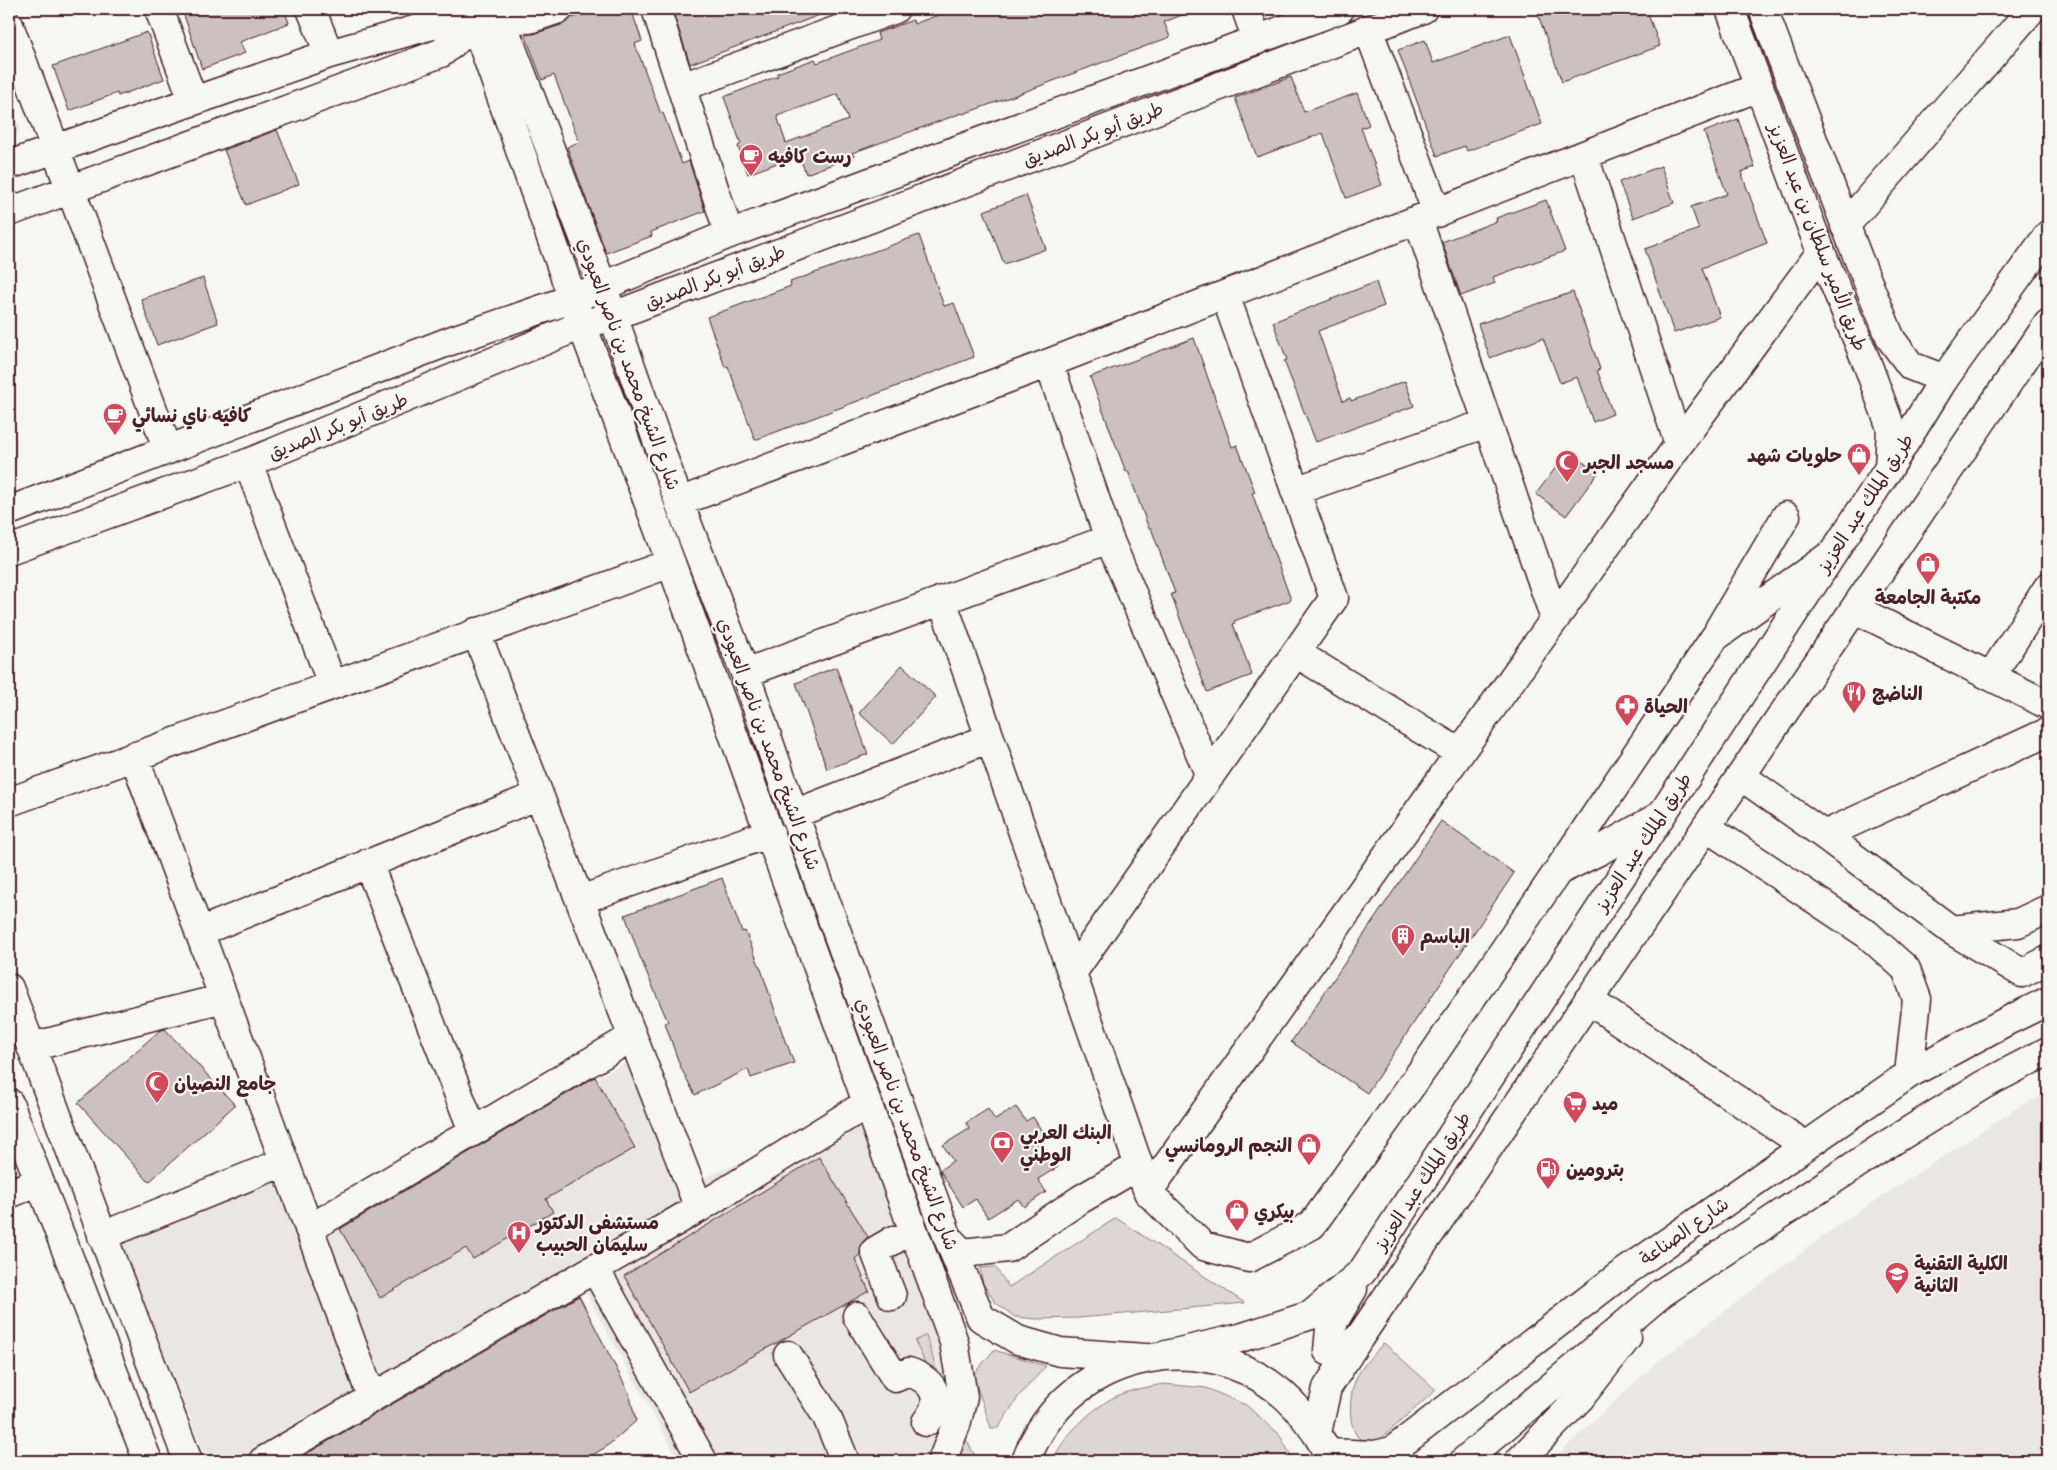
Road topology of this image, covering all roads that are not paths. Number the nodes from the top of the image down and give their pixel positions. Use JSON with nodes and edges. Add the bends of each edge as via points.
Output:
{"nodes":[{"id":1,"x":159,"y":9,"type":"edge"},
{"id":2,"x":311,"y":9,"type":"edge"},
{"id":3,"x":559,"y":9,"type":"edge"},
{"id":4,"x":656,"y":9,"type":"edge"},
{"id":5,"x":895,"y":9,"type":"edge"},
{"id":6,"x":1246,"y":9,"type":"edge"},
{"id":7,"x":1340,"y":9,"type":"edge"},
{"id":8,"x":1423,"y":9,"type":"edge"},
{"id":9,"x":1730,"y":9,"type":"edge"},
{"id":10,"x":1763,"y":9,"type":"edge"},
{"id":11,"x":2032,"y":9,"type":"edge"},
{"id":12,"x":489,"y":13,"type":"edge"},
{"id":13,"x":9,"y":25,"type":"edge"},
{"id":14,"x":1368,"y":29,"type":"junction"},
{"id":15,"x":1257,"y":40,"type":"junction"},
{"id":16,"x":329,"y":54,"type":"junction"},
{"id":17,"x":682,"y":87,"type":"junction"},
{"id":18,"x":1759,"y":87,"type":"junction"},
{"id":19,"x":192,"y":100,"type":"junction"},
{"id":20,"x":55,"y":148,"type":"junction"},
{"id":21,"x":1584,"y":156,"type":"junction"},
{"id":22,"x":9,"y":165,"type":"edge"},
{"id":23,"x":71,"y":190,"type":"junction"},
{"id":24,"x":9,"y":212,"type":"edge"},
{"id":25,"x":1427,"y":217,"type":"junction"},
{"id":26,"x":1845,"y":226,"type":"junction"},
{"id":27,"x":729,"y":234,"type":"junction"},
{"id":28,"x":2048,"y":235,"type":"edge"},
{"id":29,"x":1821,"y":252,"type":"junction"},
{"id":30,"x":602,"y":285,"type":"junction"},
{"id":31,"x":1225,"y":295,"type":"junction"},
{"id":32,"x":574,"y":298,"type":"junction"},
{"id":33,"x":613,"y":316,"type":"junction"},
{"id":34,"x":582,"y":324,"type":"junction"},
{"id":35,"x":2048,"y":324,"type":"edge"},
{"id":36,"x":1049,"y":364,"type":"junction"},
{"id":37,"x":1944,"y":378,"type":"junction"},
{"id":38,"x":1487,"y":423,"type":"junction"},
{"id":39,"x":1679,"y":444,"type":"junction"},
{"id":40,"x":168,"y":450,"type":"junction"},
{"id":41,"x":248,"y":463,"type":"junction"},
{"id":42,"x":1889,"y":468,"type":"junction"},
{"id":43,"x":1295,"y":491,"type":"junction"},
{"id":44,"x":679,"y":502,"type":"junction"},
{"id":45,"x":9,"y":511,"type":"edge"},
{"id":46,"x":1786,"y":516,"type":"dead end"},
{"id":47,"x":1110,"y":539,"type":"junction"},
{"id":48,"x":9,"y":550,"type":"edge"},
{"id":49,"x":1832,"y":554,"type":"junction"},
{"id":50,"x":671,"y":563,"type":"junction"},
{"id":51,"x":2048,"y":587,"type":"edge"},
{"id":52,"x":942,"y":600,"type":"junction"},
{"id":53,"x":1855,"y":609,"type":"junction"},
{"id":54,"x":1555,"y":619,"type":"junction"},
{"id":55,"x":476,"y":632,"type":"junction"},
{"id":56,"x":1715,"y":637,"type":"junction"},
{"id":57,"x":1296,"y":653,"type":"junction"},
{"id":58,"x":745,"y":673,"type":"junction"},
{"id":59,"x":1990,"y":676,"type":"junction"},
{"id":60,"x":332,"y":684,"type":"junction"},
{"id":61,"x":2048,"y":705,"type":"edge"},
{"id":62,"x":2048,"y":732,"type":"edge"},
{"id":63,"x":990,"y":738,"type":"junction"},
{"id":64,"x":1460,"y":753,"type":"junction"},
{"id":65,"x":134,"y":756,"type":"junction"},
{"id":66,"x":1210,"y":776,"type":"junction"},
{"id":67,"x":1741,"y":776,"type":"junction"},
{"id":68,"x":539,"y":794,"type":"junction"},
{"id":69,"x":9,"y":802,"type":"edge"},
{"id":70,"x":794,"y":814,"type":"junction"},
{"id":71,"x":1660,"y":816,"type":"junction"},
{"id":72,"x":1706,"y":828,"type":"junction"},
{"id":73,"x":770,"y":833,"type":"junction"},
{"id":74,"x":1824,"y":835,"type":"junction"},
{"id":75,"x":368,"y":863,"type":"junction"},
{"id":76,"x":1558,"y":871,"type":"junction"},
{"id":77,"x":580,"y":900,"type":"junction"},
{"id":78,"x":2048,"y":909,"type":"edge"},
{"id":79,"x":1951,"y":930,"type":"junction"},
{"id":80,"x":199,"y":932,"type":"junction"},
{"id":81,"x":2048,"y":960,"type":"edge"},
{"id":82,"x":1072,"y":974,"type":"junction"},
{"id":83,"x":9,"y":988,"type":"edge"},
{"id":84,"x":224,"y":998,"type":"junction"},
{"id":85,"x":1588,"y":1000,"type":"junction"},
{"id":86,"x":2048,"y":1001,"type":"edge"},
{"id":87,"x":632,"y":1037,"type":"junction"},
{"id":88,"x":31,"y":1047,"type":"junction"},
{"id":89,"x":2048,"y":1051,"type":"edge"},
{"id":90,"x":1909,"y":1074,"type":"junction"},
{"id":91,"x":9,"y":1103,"type":"edge"},
{"id":92,"x":868,"y":1103,"type":"junction"},
{"id":93,"x":473,"y":1131,"type":"junction"},
{"id":94,"x":1806,"y":1146,"type":"junction"},
{"id":95,"x":284,"y":1162,"type":"junction"},
{"id":96,"x":1138,"y":1166,"type":"junction"},
{"id":97,"x":39,"y":1181,"type":"junction"},
{"id":98,"x":1148,"y":1192,"type":"junction"},
{"id":99,"x":9,"y":1194,"type":"edge"},
{"id":100,"x":699,"y":1208,"type":"junction"},
{"id":101,"x":309,"y":1229,"type":"junction"},
{"id":102,"x":102,"y":1236,"type":"junction"},
{"id":103,"x":948,"y":1238,"type":"junction"},
{"id":104,"x":894,"y":1240,"type":"dead end"},
{"id":105,"x":595,"y":1268,"type":"junction"},
{"id":106,"x":1362,"y":1272,"type":"junction"},
{"id":107,"x":1662,"y":1293,"type":"junction"},
{"id":108,"x":892,"y":1296,"type":"dead end"},
{"id":109,"x":857,"y":1316,"type":"dead end"},
{"id":110,"x":1359,"y":1338,"type":"junction"},
{"id":111,"x":788,"y":1355,"type":"dead end"},
{"id":112,"x":1155,"y":1356,"type":"junction"},
{"id":113,"x":1507,"y":1364,"type":"junction"},
{"id":114,"x":1562,"y":1378,"type":"junction"},
{"id":115,"x":372,"y":1398,"type":"junction"},
{"id":116,"x":926,"y":1422,"type":"dead end"},
{"id":117,"x":1325,"y":1449,"type":"edge"},
{"id":118,"x":148,"y":1461,"type":"edge"},
{"id":119,"x":188,"y":1461,"type":"edge"},
{"id":120,"x":263,"y":1461,"type":"edge"},
{"id":121,"x":702,"y":1461,"type":"edge"},
{"id":122,"x":845,"y":1461,"type":"edge"},
{"id":123,"x":942,"y":1461,"type":"edge"},
{"id":124,"x":1026,"y":1461,"type":"edge"},
{"id":125,"x":1408,"y":1461,"type":"edge"},
{"id":126,"x":1452,"y":1461,"type":"edge"},
{"id":127,"x":1464,"y":1461,"type":"edge"},
{"id":128,"x":1519,"y":1461,"type":"edge"}],
"edges":[{"from":1,"to":19,"type":"main road"},
{"from":2,"to":16,"type":"main road"},
{"from":3,"to":12,"type":"main road","via":[[529,19]]},
{"from":4,"to":17,"type":"main road"},
{"from":5,"to":17,"type":"main road"},
{"from":6,"to":15,"type":"main road"},
{"from":7,"to":15,"type":"main road","name":"طريق أبو بكر الصديق"},
{"from":8,"to":14,"type":"main road","name":"طريق أبو بكر الصديق"},
{"from":9,"to":18,"type":"main road","name":"طريق الأمير سلطان بن عبد العزيز"},
{"from":10,"to":26,"type":"main road","name":"طريق الأمير سلطان بن عبد العزيز"},
{"from":11,"to":26,"type":"main road"},
{"from":12,"to":16,"type":"main road","via":[[443,22]]},
{"from":12,"to":23,"type":"main road","via":[[441,53]]},
{"from":12,"to":30,"type":"main road","name":"شارع الشيخ محمد بن ناصر العبودي"},
{"from":12,"to":32,"type":"main road","name":"شارع الشيخ محمد بن ناصر العبودي"},
{"from":13,"to":20,"type":"main road"},
{"from":14,"to":25,"type":"main road"},
{"from":14,"to":33,"type":"main road","name":"طريق أبو بكر الصديق"},
{"from":15,"to":27,"type":"main road","name":"طريق أبو بكر الصديق"},
{"from":16,"to":19,"type":"main road"},
{"from":17,"to":27,"type":"main road"},
{"from":18,"to":21,"type":"main road"},
{"from":18,"to":29,"type":"main road","name":"طريق الأمير سلطان بن عبد العزيز"},
{"from":19,"to":20,"type":"main road"},
{"from":20,"to":22,"type":"main road"},
{"from":20,"to":23,"type":"main road"},
{"from":21,"to":25,"type":"main road"},
{"from":21,"to":39,"type":"main road"},
{"from":23,"to":24,"type":"main road"},
{"from":23,"to":40,"type":"main road"},
{"from":25,"to":31,"type":"main road"},
{"from":25,"to":38,"type":"main road"},
{"from":26,"to":37,"type":"main road","name":"طريق الأمير سلطان بن عبد العزيز","via":[[1891,340],[1911,366]]},
{"from":27,"to":30,"type":"main road","name":"طريق أبو بكر الصديق"},
{"from":28,"to":37,"type":"main road","name":"طريق الملك عبد العزيز"},
{"from":29,"to":39,"type":"main road"},
{"from":29,"to":42,"type":"main road","name":"طريق الأمير سلطان بن عبد العزيز","via":[[1892,428]]},
{"from":30,"to":32,"type":"main road","name":"طريق أبو بكر الصديق"},
{"from":30,"to":33,"type":"main road","name":"شارع الشيخ محمد بن ناصر العبودي"},
{"from":31,"to":36,"type":"main road"},
{"from":31,"to":43,"type":"main road"},
{"from":32,"to":34,"type":"main road","name":"شارع الشيخ محمد بن ناصر العبودي"},
{"from":32,"to":40,"type":"main road","name":"طريق أبو بكر الصديق","via":[[450,341]]},
{"from":33,"to":34,"type":"main road","name":"طريق أبو بكر الصديق"},
{"from":33,"to":44,"type":"main road","name":"شارع الشيخ محمد بن ناصر العبودي"},
{"from":34,"to":41,"type":"main road","name":"طريق أبو بكر الصديق"},
{"from":34,"to":50,"type":"main road","name":"شارع الشيخ محمد بن ناصر العبودي"},
{"from":35,"to":53,"type":"main road","name":"طريق الملك عبد العزيز"},
{"from":36,"to":44,"type":"main road"},
{"from":36,"to":47,"type":"main road"},
{"from":37,"to":42,"type":"main road","name":"طريق الملك عبد العزيز"},
{"from":38,"to":43,"type":"main road"},
{"from":38,"to":54,"type":"main road"},
{"from":39,"to":54,"type":"main road"},
{"from":40,"to":45,"type":"main road","name":"طريق أبو بكر الصديق"},
{"from":41,"to":48,"type":"main road","name":"طريق أبو بكر الصديق"},
{"from":41,"to":60,"type":"main road"},
{"from":42,"to":49,"type":"main road","name":"طريق الملك عبد العزيز"},
{"from":43,"to":57,"type":"main road","via":[[1334,598]]},
{"from":44,"to":58,"type":"main road","name":"شارع الشيخ محمد بن ناصر العبودي"},
{"from":46,"to":56,"type":"main road"},
{"from":47,"to":52,"type":"main road"},
{"from":47,"to":66,"type":"main road"},
{"from":49,"to":56,"type":"main road"},
{"from":49,"to":71,"type":"main road","name":"طريق الملك عبد العزيز"},
{"from":50,"to":55,"type":"main road"},
{"from":50,"to":73,"type":"main road","name":"شارع الشيخ محمد بن ناصر العبودي"},
{"from":51,"to":59,"type":"main road"},
{"from":52,"to":58,"type":"main road"},
{"from":52,"to":63,"type":"main road"},
{"from":53,"to":59,"type":"main road"},
{"from":53,"to":67,"type":"main road","name":"طريق الملك عبد العزيز"},
{"from":54,"to":64,"type":"main road"},
{"from":55,"to":60,"type":"main road"},
{"from":55,"to":68,"type":"main road"},
{"from":56,"to":76,"type":"main road"},
{"from":57,"to":64,"type":"main road"},
{"from":57,"to":66,"type":"main road"},
{"from":58,"to":70,"type":"main road","name":"شارع الشيخ محمد بن ناصر العبودي"},
{"from":59,"to":61,"type":"main road"},
{"from":60,"to":65,"type":"main road"},
{"from":62,"to":74,"type":"main road"},
{"from":63,"to":70,"type":"main road"},
{"from":63,"to":82,"type":"main road"},
{"from":64,"to":98,"type":"main road"},
{"from":65,"to":69,"type":"main road"},
{"from":65,"to":80,"type":"main road"},
{"from":66,"to":82,"type":"main road"},
{"from":67,"to":72,"type":"main road","name":"طريق الملك عبد العزيز"},
{"from":67,"to":74,"type":"main road"},
{"from":68,"to":75,"type":"main road"},
{"from":68,"to":77,"type":"main road"},
{"from":70,"to":103,"type":"main road","name":"شارع الشيخ محمد بن ناصر العبودي"},
{"from":71,"to":76,"type":"main road"},
{"from":71,"to":106,"type":"main road","name":"طريق الملك عبد العزيز"},
{"from":72,"to":85,"type":"main road","name":"طريق الملك عبد العزيز"},
{"from":72,"to":90,"type":"main road","via":[[1867,934],[1906,970],[1917,999]]},
{"from":73,"to":77,"type":"main road"},
{"from":73,"to":92,"type":"main road","name":"شارع الشيخ محمد بن ناصر العبودي"},
{"from":74,"to":79,"type":"main road"},
{"from":75,"to":80,"type":"main road"},
{"from":75,"to":93,"type":"main road"},
{"from":76,"to":98,"type":"main road","via":[[1312,1225],[1249,1258],[1203,1246]]},
{"from":77,"to":87,"type":"main road"},
{"from":78,"to":79,"type":"main road","via":[[2018,923]]},
{"from":79,"to":81,"type":"main road","via":[[2022,973]]},
{"from":80,"to":84,"type":"main road"},
{"from":82,"to":96,"type":"main road"},
{"from":83,"to":88,"type":"main road"},
{"from":84,"to":88,"type":"main road"},
{"from":84,"to":95,"type":"main road"},
{"from":85,"to":94,"type":"main road"},
{"from":85,"to":110,"type":"main road","name":"طريق الملك عبد العزيز"},
{"from":86,"to":90,"type":"main road","name":"شارع الصناعة"},
{"from":87,"to":93,"type":"main road"},
{"from":87,"to":100,"type":"main road"},
{"from":88,"to":102,"type":"main road"},
{"from":89,"to":107,"type":"main road","name":"شارع الصناعة","via":[[1983,1085],[1878,1150]]},
{"from":90,"to":94,"type":"main road","name":"شارع الصناعة"},
{"from":91,"to":97,"type":"main road"},
{"from":92,"to":100,"type":"main road"},
{"from":92,"to":123,"type":"main road","name":"شارع الشيخ محمد بن ناصر العبودي","via":[[954,1342],[963,1397]]},
{"from":93,"to":101,"type":"main road"},
{"from":94,"to":113,"type":"main road","name":"شارع الصناعة","via":[[1615,1279]]},
{"from":95,"to":101,"type":"main road"},
{"from":95,"to":102,"type":"main road"},
{"from":96,"to":98,"type":"main road"},
{"from":96,"to":103,"type":"main road","via":[[1008,1248],[962,1253]]},
{"from":97,"to":99,"type":"main road"},
{"from":97,"to":118,"type":"main road"},
{"from":100,"to":105,"type":"main road"},
{"from":101,"to":115,"type":"main road"},
{"from":102,"to":119,"type":"main road"},
{"from":103,"to":112,"type":"main road","name":"شارع الشيخ محمد بن ناصر العبودي","via":[[981,1318],[1018,1340],[1060,1352]]},
{"from":104,"to":108,"type":"main road","via":[[875,1251]]},
{"from":105,"to":115,"type":"main road"},
{"from":105,"to":121,"type":"main road"},
{"from":106,"to":110,"type":"main road","via":[[1330,1328],[1328,1351],[1340,1351]]},
{"from":106,"to":112,"type":"main road","name":"طريق الملك عبد العزيز","via":[[1311,1315],[1240,1338]]},
{"from":107,"to":114,"type":"main road","name":"شارع الصناعة"},
{"from":107,"to":128,"type":"main road","via":[[1580,1398]]},
{"from":109,"to":116,"type":"main road","via":[[895,1378],[909,1372],[922,1376],[934,1390],[936,1401]]},
{"from":110,"to":117,"type":"main road","name":"طريق الملك عبد العزيز","via":[[1327,1388]]},
{"from":111,"to":122,"type":"main road","via":[[827,1417]]},
{"from":112,"to":117,"type":"main road","name":"شارع الشيخ محمد بن ناصر العبودي","via":[[1211,1358],[1253,1372],[1289,1398]]},
{"from":112,"to":124,"type":"main road","via":[[1099,1374],[1061,1403],[1033,1442]]},
{"from":113,"to":117,"type":"main road","name":"شارع الصناعة","via":[[1392,1450],[1375,1454]]},
{"from":113,"to":125,"type":"main road"},
{"from":114,"to":126,"type":"main road"},
{"from":114,"to":127,"type":"main road","name":"شارع الصناعة"},
{"from":115,"to":120,"type":"main road"}]}
